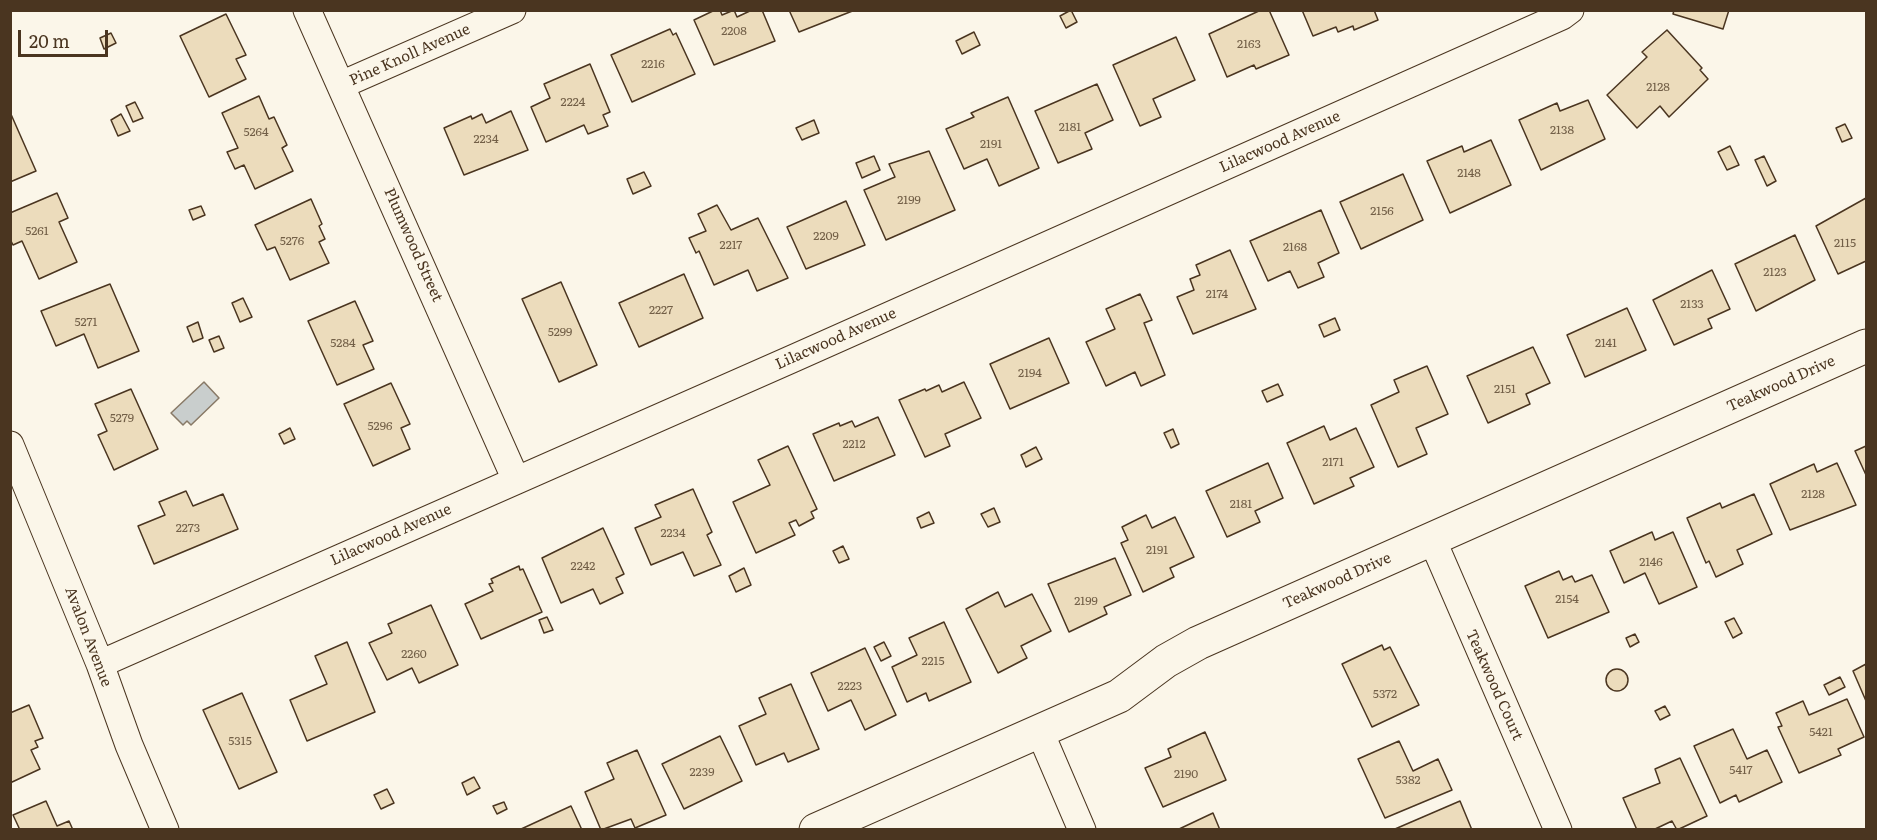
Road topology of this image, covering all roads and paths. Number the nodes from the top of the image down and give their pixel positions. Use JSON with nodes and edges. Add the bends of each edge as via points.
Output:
{"nodes":[{"id":1,"x":307,"y":10,"type":"edge"},
{"id":2,"x":512,"y":10,"type":"edge"},
{"id":3,"x":1570,"y":10,"type":"edge"},
{"id":4,"x":341,"y":85,"type":"junction"},
{"id":5,"x":1866,"y":346,"type":"edge"},
{"id":6,"x":10,"y":446,"type":"edge"},
{"id":7,"x":516,"y":480,"type":"junction"},
{"id":8,"x":1432,"y":539,"type":"junction"},
{"id":9,"x":100,"y":664,"type":"junction"},
{"id":10,"x":1040,"y":732,"type":"junction"},
{"id":11,"x":165,"y":830,"type":"edge"},
{"id":12,"x":816,"y":830,"type":"edge"},
{"id":13,"x":1082,"y":830,"type":"edge"},
{"id":14,"x":1558,"y":830,"type":"edge"}],
"edges":[{"from":1,"to":4,"type":"street","name":"Plumwood Street"},
{"from":2,"to":4,"type":"street","name":"Pine Knoll Avenue"},
{"from":3,"to":7,"type":"street","name":"Lilacwood Avenue"},
{"from":4,"to":7,"type":"street","name":"Plumwood Street"},
{"from":5,"to":8,"type":"street","name":"Teakwood Drive"},
{"from":6,"to":9,"type":"street","name":"Avalon Avenue"},
{"from":7,"to":9,"type":"street","name":"Lilacwood Avenue"},
{"from":8,"to":10,"type":"street","name":"Teakwood Drive","via":[[1198,643],[1119,696]]},
{"from":8,"to":14,"type":"street","name":"Teakwood Court"},
{"from":9,"to":11,"type":"street","name":"Avalon Avenue"},
{"from":10,"to":12,"type":"street","name":"Teakwood Drive"},
{"from":10,"to":13,"type":"street"}]}
